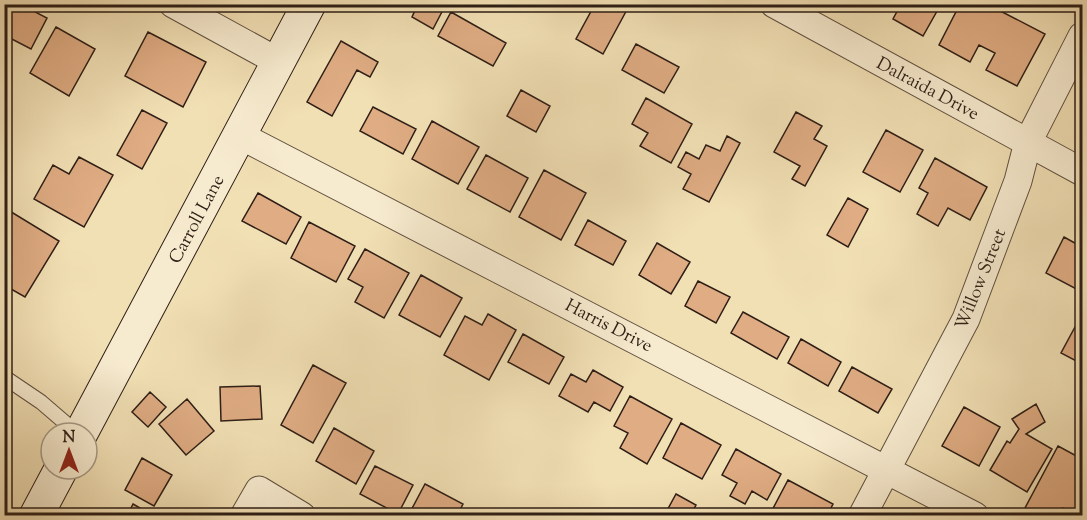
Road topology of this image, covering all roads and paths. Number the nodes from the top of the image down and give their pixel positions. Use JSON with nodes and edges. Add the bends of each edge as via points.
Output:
{"nodes":[{"id":1,"x":173,"y":4,"type":"edge"},
{"id":2,"x":309,"y":4,"type":"edge"},
{"id":3,"x":774,"y":4,"type":"edge"},
{"id":4,"x":1083,"y":36,"type":"edge"},
{"id":5,"x":279,"y":62,"type":"junction"},
{"id":6,"x":242,"y":136,"type":"junction"},
{"id":7,"x":1028,"y":141,"type":"junction"},
{"id":8,"x":1083,"y":172,"type":"edge"},
{"id":9,"x":4,"y":377,"type":"edge"},
{"id":10,"x":64,"y":421,"type":"edge"},
{"id":11,"x":86,"y":421,"type":"edge"},
{"id":12,"x":887,"y":468,"type":"junction"},
{"id":13,"x":55,"y":481,"type":"edge"},
{"id":14,"x":36,"y":516,"type":"edge"},
{"id":15,"x":244,"y":516,"type":"edge"},
{"id":16,"x":302,"y":516,"type":"edge"},
{"id":17,"x":862,"y":516,"type":"edge"},
{"id":18,"x":975,"y":516,"type":"edge"}],
"edges":[{"from":1,"to":5,"type":"street"},
{"from":2,"to":5,"type":"street","name":"Carroll Lane"},
{"from":3,"to":7,"type":"street","name":"Dalraida Drive"},
{"from":4,"to":7,"type":"street","name":"Willow Street"},
{"from":5,"to":6,"type":"street","name":"Carroll Lane"},
{"from":6,"to":11,"type":"street","name":"Carroll Lane"},
{"from":6,"to":12,"type":"street","name":"Harris Drive"},
{"from":7,"to":8,"type":"street","name":"Dalraida Drive"},
{"from":7,"to":12,"type":"street","name":"Willow Street","via":[[1018,181],[966,319]]},
{"from":9,"to":10,"type":"lane"},
{"from":12,"to":17,"type":"street","name":"Willow Street"},
{"from":12,"to":18,"type":"street","name":"Harris Drive"},
{"from":13,"to":14,"type":"street"},
{"from":15,"to":16,"type":"street","via":[[259,490]]}]}
